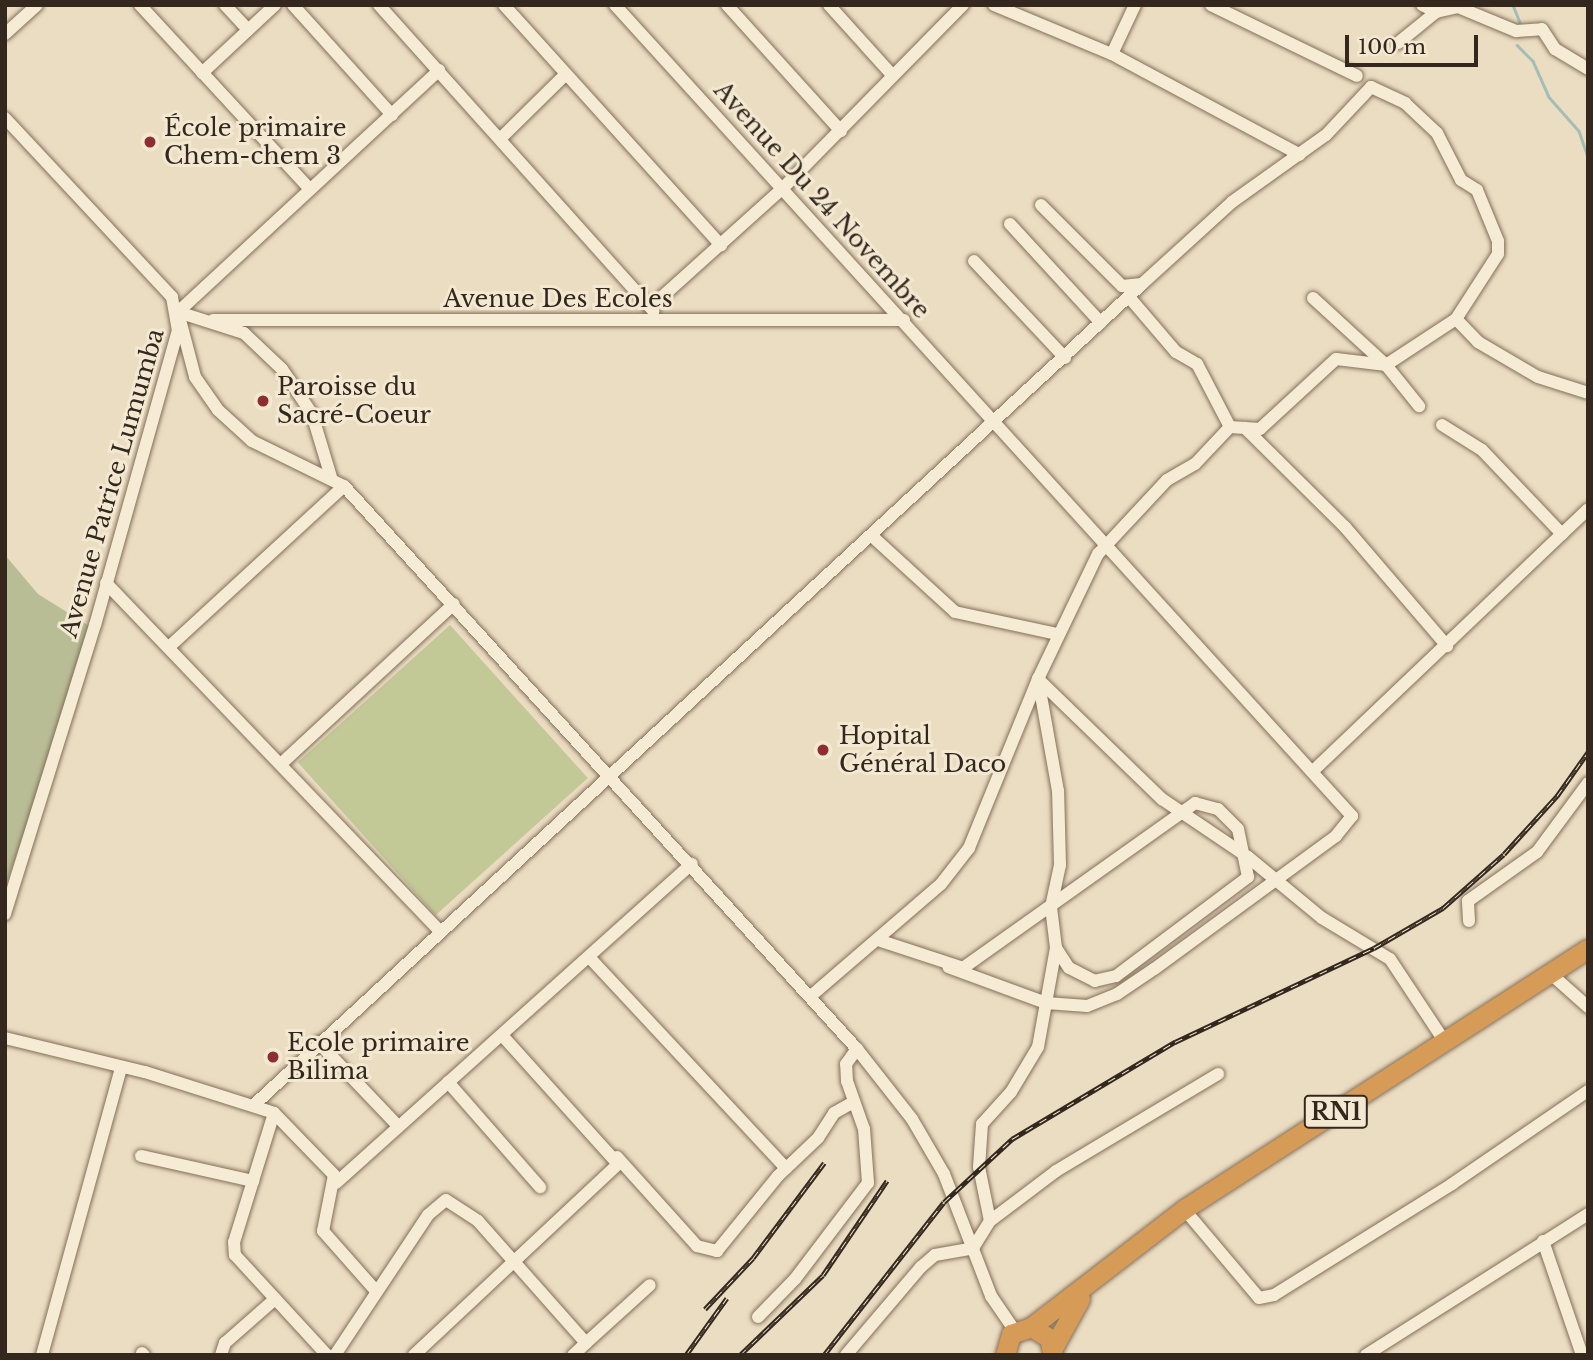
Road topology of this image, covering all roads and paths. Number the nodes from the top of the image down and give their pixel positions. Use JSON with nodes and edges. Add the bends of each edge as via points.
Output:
{"nodes":[{"id":1,"x":140,"y":5,"type":"edge"},
{"id":2,"x":225,"y":5,"type":"edge"},
{"id":3,"x":275,"y":5,"type":"edge"},
{"id":4,"x":293,"y":5,"type":"edge"},
{"id":5,"x":379,"y":5,"type":"edge"},
{"id":6,"x":504,"y":5,"type":"edge"},
{"id":7,"x":615,"y":5,"type":"edge"},
{"id":8,"x":727,"y":5,"type":"edge"},
{"id":9,"x":829,"y":5,"type":"edge"},
{"id":10,"x":963,"y":5,"type":"edge"},
{"id":11,"x":994,"y":5,"type":"edge"},
{"id":12,"x":1135,"y":5,"type":"edge"},
{"id":13,"x":1211,"y":5,"type":"edge"},
{"id":14,"x":1422,"y":5,"type":"edge"},
{"id":15,"x":28,"y":8,"type":"edge"},
{"id":16,"x":1436,"y":12,"type":"junction"},
{"id":17,"x":248,"y":30,"type":"junction"},
{"id":18,"x":5,"y":34,"type":"edge"},
{"id":19,"x":1398,"y":43,"type":"dead end"},
{"id":20,"x":1112,"y":54,"type":"junction"},
{"id":21,"x":1588,"y":69,"type":"edge"},
{"id":22,"x":439,"y":70,"type":"junction"},
{"id":23,"x":202,"y":73,"type":"junction"},
{"id":24,"x":566,"y":74,"type":"junction"},
{"id":25,"x":892,"y":75,"type":"junction"},
{"id":26,"x":1357,"y":76,"type":"dead end"},
{"id":27,"x":392,"y":116,"type":"junction"},
{"id":28,"x":5,"y":118,"type":"edge"},
{"id":29,"x":841,"y":131,"type":"junction"},
{"id":30,"x":501,"y":138,"type":"junction"},
{"id":31,"x":1300,"y":155,"type":"junction"},
{"id":32,"x":783,"y":188,"type":"junction"},
{"id":33,"x":310,"y":189,"type":"junction"},
{"id":34,"x":1041,"y":205,"type":"dead end"},
{"id":35,"x":1010,"y":225,"type":"dead end"},
{"id":36,"x":721,"y":245,"type":"junction"},
{"id":37,"x":974,"y":261,"type":"dead end"},
{"id":38,"x":1142,"y":284,"type":"junction"},
{"id":39,"x":1129,"y":297,"type":"junction"},
{"id":40,"x":1313,"y":298,"type":"dead end"},
{"id":41,"x":653,"y":304,"type":"junction"},
{"id":42,"x":178,"y":312,"type":"junction"},
{"id":43,"x":1456,"y":319,"type":"junction"},
{"id":44,"x":213,"y":320,"type":"junction"},
{"id":45,"x":904,"y":320,"type":"junction"},
{"id":46,"x":656,"y":321,"type":"junction"},
{"id":47,"x":1101,"y":323,"type":"junction"},
{"id":48,"x":1065,"y":358,"type":"junction"},
{"id":49,"x":1386,"y":365,"type":"junction"},
{"id":50,"x":1588,"y":393,"type":"edge"},
{"id":51,"x":1419,"y":405,"type":"dead end"},
{"id":52,"x":999,"y":422,"type":"junction"},
{"id":53,"x":1442,"y":425,"type":"dead end"},
{"id":54,"x":1230,"y":427,"type":"junction"},
{"id":55,"x":1245,"y":428,"type":"junction"},
{"id":56,"x":331,"y":477,"type":"junction"},
{"id":57,"x":344,"y":486,"type":"junction"},
{"id":58,"x":1588,"y":509,"type":"edge"},
{"id":59,"x":1562,"y":534,"type":"junction"},
{"id":60,"x":873,"y":537,"type":"junction"},
{"id":61,"x":1106,"y":542,"type":"junction"},
{"id":62,"x":106,"y":583,"type":"junction"},
{"id":63,"x":454,"y":604,"type":"junction"},
{"id":64,"x":1058,"y":634,"type":"junction"},
{"id":65,"x":170,"y":646,"type":"junction"},
{"id":66,"x":1447,"y":646,"type":"junction"},
{"id":67,"x":1038,"y":679,"type":"junction"},
{"id":68,"x":282,"y":763,"type":"junction"},
{"id":69,"x":1314,"y":771,"type":"junction"},
{"id":70,"x":607,"y":773,"type":"junction"},
{"id":71,"x":1588,"y":783,"type":"edge"},
{"id":72,"x":1182,"y":812,"type":"junction"},
{"id":73,"x":1248,"y":857,"type":"junction"},
{"id":74,"x":692,"y":864,"type":"junction"},
{"id":75,"x":1275,"y":880,"type":"junction"},
{"id":76,"x":1051,"y":907,"type":"junction"},
{"id":77,"x":5,"y":914,"type":"edge"},
{"id":78,"x":1469,"y":921,"type":"dead end"},
{"id":79,"x":440,"y":931,"type":"junction"},
{"id":80,"x":878,"y":940,"type":"junction"},
{"id":81,"x":1056,"y":948,"type":"junction"},
{"id":82,"x":1588,"y":949,"type":"edge"},
{"id":83,"x":590,"y":957,"type":"junction"},
{"id":84,"x":948,"y":967,"type":"junction"},
{"id":85,"x":1551,"y":974,"type":"junction"},
{"id":86,"x":812,"y":995,"type":"junction"},
{"id":87,"x":1046,"y":1003,"type":"junction"},
{"id":88,"x":1588,"y":1007,"type":"edge"},
{"id":89,"x":502,"y":1035,"type":"junction"},
{"id":90,"x":5,"y":1038,"type":"edge"},
{"id":91,"x":318,"y":1042,"type":"junction"},
{"id":92,"x":1446,"y":1042,"type":"junction"},
{"id":93,"x":857,"y":1049,"type":"junction"},
{"id":94,"x":121,"y":1068,"type":"junction"},
{"id":95,"x":1218,"y":1074,"type":"dead end"},
{"id":96,"x":448,"y":1082,"type":"junction"},
{"id":97,"x":1588,"y":1091,"type":"edge"},
{"id":98,"x":854,"y":1102,"type":"junction"},
{"id":99,"x":255,"y":1104,"type":"junction"},
{"id":100,"x":274,"y":1113,"type":"junction"},
{"id":101,"x":399,"y":1127,"type":"junction"},
{"id":102,"x":141,"y":1156,"type":"dead end"},
{"id":103,"x":616,"y":1156,"type":"junction"},
{"id":104,"x":786,"y":1168,"type":"junction"},
{"id":105,"x":253,"y":1181,"type":"junction"},
{"id":106,"x":337,"y":1183,"type":"junction"},
{"id":107,"x":540,"y":1186,"type":"dead end"},
{"id":108,"x":1184,"y":1209,"type":"junction"},
{"id":109,"x":1588,"y":1213,"type":"edge"},
{"id":110,"x":990,"y":1221,"type":"junction"},
{"id":111,"x":1543,"y":1241,"type":"junction"},
{"id":112,"x":973,"y":1248,"type":"junction"},
{"id":113,"x":515,"y":1264,"type":"junction"},
{"id":114,"x":650,"y":1285,"type":"dead end"},
{"id":115,"x":1092,"y":1285,"type":"junction"},
{"id":116,"x":376,"y":1290,"type":"junction"},
{"id":117,"x":275,"y":1299,"type":"junction"},
{"id":118,"x":758,"y":1317,"type":"dead end"},
{"id":119,"x":1023,"y":1329,"type":"junction"},
{"id":120,"x":586,"y":1343,"type":"junction"},
{"id":121,"x":1053,"y":1351,"type":"edge"},
{"id":122,"x":219,"y":1353,"type":"edge"},
{"id":123,"x":42,"y":1355,"type":"edge"},
{"id":124,"x":327,"y":1355,"type":"edge"},
{"id":125,"x":335,"y":1355,"type":"edge"},
{"id":126,"x":414,"y":1355,"type":"edge"},
{"id":127,"x":573,"y":1355,"type":"edge"},
{"id":128,"x":846,"y":1355,"type":"edge"},
{"id":129,"x":1005,"y":1355,"type":"edge"},
{"id":130,"x":1366,"y":1355,"type":"edge"},
{"id":131,"x":1582,"y":1355,"type":"edge"}],
"edges":[{"from":1,"to":23,"type":"street"},
{"from":2,"to":17,"type":"street"},
{"from":3,"to":17,"type":"street"},
{"from":4,"to":27,"type":"street"},
{"from":5,"to":22,"type":"street"},
{"from":6,"to":24,"type":"street"},
{"from":7,"to":32,"type":"street","name":"Avenue Du 24 Novembre"},
{"from":8,"to":29,"type":"street"},
{"from":9,"to":25,"type":"street"},
{"from":10,"to":25,"type":"street"},
{"from":11,"to":20,"type":"street"},
{"from":12,"to":20,"type":"street"},
{"from":13,"to":26,"type":"street"},
{"from":14,"to":16,"type":"street"},
{"from":15,"to":18,"type":"street"},
{"from":16,"to":19,"type":"street"},
{"from":16,"to":21,"type":"street","via":[[1458,8],[1516,31],[1542,29],[1555,49]]},
{"from":17,"to":23,"type":"street"},
{"from":20,"to":31,"type":"street"},
{"from":22,"to":27,"type":"street"},
{"from":22,"to":30,"type":"street"},
{"from":23,"to":33,"type":"street"},
{"from":24,"to":30,"type":"street"},
{"from":24,"to":36,"type":"street"},
{"from":25,"to":29,"type":"street"},
{"from":27,"to":33,"type":"street"},
{"from":28,"to":42,"type":"street","name":"Avenue Patrice Lumumba","via":[[172,297]]},
{"from":29,"to":32,"type":"street"},
{"from":30,"to":41,"type":"street"},
{"from":31,"to":38,"type":"street","via":[[1232,202]]},
{"from":31,"to":43,"type":"street","via":[[1371,87],[1405,103],[1429,124],[1461,180],[1477,190],[1498,242],[1498,254]]},
{"from":32,"to":36,"type":"street"},
{"from":32,"to":45,"type":"street","name":"Avenue Du 24 Novembre"},
{"from":33,"to":42,"type":"street"},
{"from":34,"to":38,"type":"street","via":[[1122,286]]},
{"from":35,"to":47,"type":"street"},
{"from":36,"to":41,"type":"street"},
{"from":37,"to":48,"type":"street"},
{"from":38,"to":39,"type":"street"},
{"from":39,"to":47,"type":"street"},
{"from":39,"to":54,"type":"street","via":[[1176,352],[1196,364]]},
{"from":40,"to":49,"type":"street"},
{"from":41,"to":46,"type":"street"},
{"from":42,"to":44,"type":"street"},
{"from":42,"to":56,"type":"street","via":[[195,377],[218,410],[251,441]]},
{"from":42,"to":62,"type":"street","name":"Avenue Patrice Lumumba","via":[[178,330]]},
{"from":43,"to":49,"type":"street"},
{"from":43,"to":50,"type":"street","via":[[1478,342],[1538,377]]},
{"from":44,"to":46,"type":"street","name":"Avenue Des Ecoles"},
{"from":44,"to":56,"type":"street","via":[[244,333],[304,395]]},
{"from":45,"to":46,"type":"street","name":"Avenue Des Ecoles"},
{"from":45,"to":52,"type":"street","name":"Avenue Du 24 Novembre"},
{"from":47,"to":48,"type":"street"},
{"from":48,"to":52,"type":"street"},
{"from":49,"to":51,"type":"street"},
{"from":49,"to":55,"type":"street","via":[[1336,359],[1277,419],[1260,429]]},
{"from":52,"to":60,"type":"street"},
{"from":52,"to":61,"type":"street","name":"Avenue Du 24 Novembre"},
{"from":53,"to":59,"type":"street","via":[[1482,450]]},
{"from":54,"to":55,"type":"street"},
{"from":54,"to":61,"type":"street"},
{"from":55,"to":66,"type":"street","via":[[1345,527]]},
{"from":56,"to":57,"type":"street"},
{"from":57,"to":63,"type":"street"},
{"from":57,"to":65,"type":"street"},
{"from":58,"to":59,"type":"street"},
{"from":59,"to":66,"type":"street"},
{"from":60,"to":64,"type":"street","via":[[955,612]]},
{"from":60,"to":70,"type":"street"},
{"from":61,"to":64,"type":"street"},
{"from":61,"to":69,"type":"street","name":"Avenue Du 24 Novembre"},
{"from":62,"to":65,"type":"street"},
{"from":62,"to":77,"type":"street","name":"Avenue Patrice Lumumba"},
{"from":63,"to":68,"type":"street"},
{"from":63,"to":70,"type":"street"},
{"from":64,"to":67,"type":"street"},
{"from":65,"to":68,"type":"street"},
{"from":66,"to":69,"type":"street"},
{"from":67,"to":72,"type":"street","via":[[1079,722]]},
{"from":67,"to":76,"type":"street","via":[[1058,791],[1060,865]]},
{"from":67,"to":80,"type":"street","via":[[969,849],[941,884]]},
{"from":68,"to":79,"type":"street"},
{"from":69,"to":75,"type":"street","name":"Avenue Du 24 Novembre","via":[[1348,807],[1352,822]]},
{"from":70,"to":74,"type":"street"},
{"from":70,"to":79,"type":"street"},
{"from":71,"to":78,"type":"street","via":[[1537,852],[1468,901]]},
{"from":72,"to":73,"type":"street"},
{"from":72,"to":73,"type":"street","via":[[1195,803],[1218,809],[1238,829]]},
{"from":72,"to":76,"type":"street"},
{"from":73,"to":75,"type":"street"},
{"from":73,"to":81,"type":"street","via":[[1248,877],[1116,976],[1095,981],[1069,968]]},
{"from":74,"to":83,"type":"street"},
{"from":74,"to":86,"type":"street"},
{"from":75,"to":87,"type":"street","via":[[1117,994],[1087,1006]]},
{"from":75,"to":92,"type":"street","via":[[1322,918],[1390,959]]},
{"from":76,"to":81,"type":"street"},
{"from":76,"to":84,"type":"street","via":[[977,961],[963,968]]},
{"from":79,"to":91,"type":"street"},
{"from":80,"to":84,"type":"street"},
{"from":80,"to":86,"type":"street"},
{"from":81,"to":87,"type":"street"},
{"from":82,"to":85,"type":"highway","number":"RN1"},
{"from":83,"to":89,"type":"street"},
{"from":83,"to":104,"type":"street"},
{"from":84,"to":87,"type":"street"},
{"from":85,"to":88,"type":"street"},
{"from":85,"to":92,"type":"highway","number":"RN1"},
{"from":86,"to":93,"type":"street"},
{"from":87,"to":110,"type":"street","via":[[1038,1047],[1011,1092],[982,1124],[979,1167]]},
{"from":89,"to":96,"type":"street"},
{"from":89,"to":103,"type":"street"},
{"from":90,"to":94,"type":"street"},
{"from":91,"to":99,"type":"street"},
{"from":91,"to":101,"type":"street"},
{"from":92,"to":108,"type":"highway","number":"RN1"},
{"from":93,"to":98,"type":"street","via":[[846,1064]]},
{"from":93,"to":112,"type":"street","via":[[912,1119],[944,1174]]},
{"from":94,"to":99,"type":"street"},
{"from":94,"to":123,"type":"street"},
{"from":95,"to":110,"type":"street","via":[[1056,1171]]},
{"from":96,"to":101,"type":"street"},
{"from":96,"to":107,"type":"street"},
{"from":97,"to":108,"type":"street","via":[[1452,1184],[1274,1295],[1259,1298]]},
{"from":98,"to":104,"type":"street","via":[[834,1113],[818,1138]]},
{"from":98,"to":118,"type":"street","via":[[870,1160],[868,1184],[795,1279]]},
{"from":99,"to":100,"type":"street"},
{"from":100,"to":105,"type":"street"},
{"from":100,"to":106,"type":"street","via":[[328,1167]]},
{"from":101,"to":106,"type":"street"},
{"from":102,"to":105,"type":"street"},
{"from":103,"to":104,"type":"street","via":[[697,1246],[716,1251]]},
{"from":103,"to":113,"type":"street","via":[[616,1172]]},
{"from":105,"to":117,"type":"street","via":[[234,1242],[235,1255]]},
{"from":106,"to":116,"type":"street","via":[[323,1231]]},
{"from":108,"to":115,"type":"highway","number":"RN1"},
{"from":109,"to":111,"type":"street"},
{"from":110,"to":112,"type":"street"},
{"from":111,"to":130,"type":"street"},
{"from":111,"to":131,"type":"street"},
{"from":112,"to":119,"type":"street","via":[[992,1296]]},
{"from":112,"to":128,"type":"street","via":[[935,1255]]},
{"from":113,"to":116,"type":"street","via":[[466,1210],[446,1200],[428,1215]]},
{"from":113,"to":120,"type":"street"},
{"from":113,"to":126,"type":"street"},
{"from":114,"to":120,"type":"street"},
{"from":115,"to":119,"type":"highway","number":"RN1"},
{"from":115,"to":121,"type":"highway","number":"RN1","via":[[1061,1326]]},
{"from":116,"to":125,"type":"street"},
{"from":117,"to":122,"type":"street"},
{"from":117,"to":124,"type":"street"},
{"from":119,"to":121,"type":"highway","via":[[1046,1333]]},
{"from":119,"to":129,"type":"highway"},
{"from":120,"to":127,"type":"street"}]}
